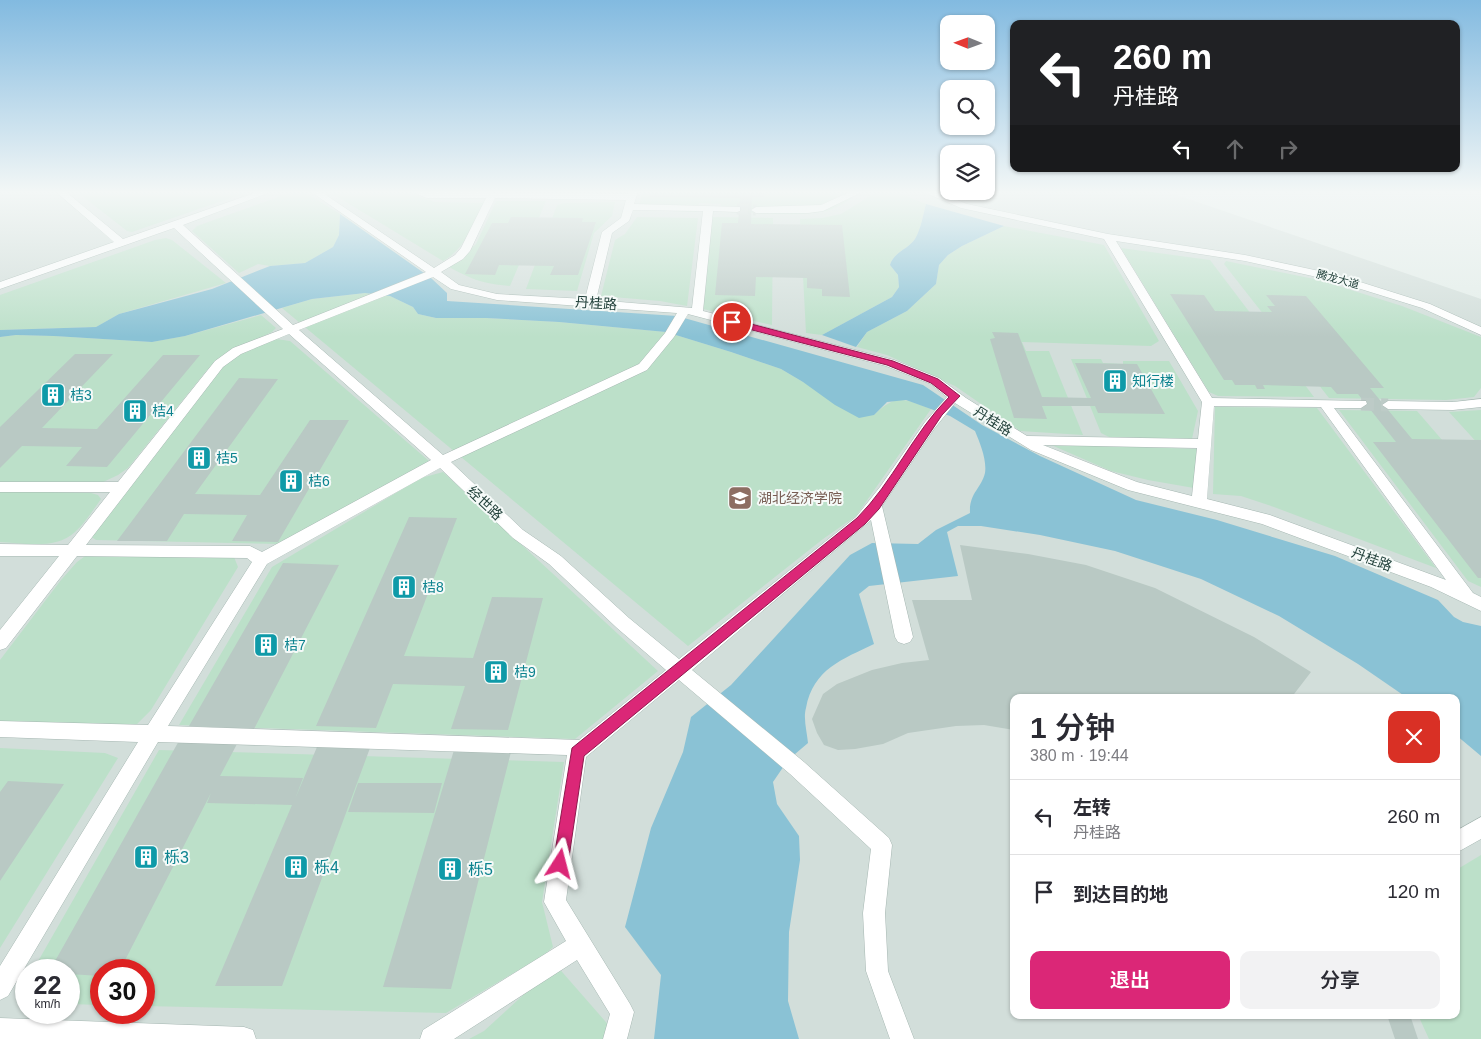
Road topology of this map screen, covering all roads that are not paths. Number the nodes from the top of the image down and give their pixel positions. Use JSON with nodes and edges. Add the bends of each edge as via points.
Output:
{"nodes":[{"id":1,"x":117,"y":239,"type":"edge"},
{"id":2,"x":128,"y":239,"type":"edge"},
{"id":3,"x":193,"y":239,"type":"edge"},
{"id":4,"x":383,"y":239,"type":"edge"},
{"id":5,"x":471,"y":239,"type":"edge"},
{"id":6,"x":605,"y":239,"type":"edge"},
{"id":7,"x":702,"y":239,"type":"edge"},
{"id":8,"x":1110,"y":239,"type":"edge"},
{"id":9,"x":1124,"y":239,"type":"edge"},
{"id":10,"x":120,"y":242,"type":"junction"},
{"id":11,"x":431,"y":273,"type":"junction"},
{"id":12,"x":0,"y":286,"type":"edge"},
{"id":13,"x":590,"y":303,"type":"junction"},
{"id":14,"x":687,"y":313,"type":"junction"},
{"id":15,"x":290,"y":329,"type":"junction"},
{"id":16,"x":1481,"y":331,"type":"edge"},
{"id":17,"x":954,"y":397,"type":"junction"},
{"id":18,"x":1208,"y":402,"type":"junction"},
{"id":19,"x":1324,"y":403,"type":"junction"},
{"id":20,"x":1481,"y":403,"type":"edge"},
{"id":21,"x":1361,"y":404,"type":"tunnel mouth"},
{"id":22,"x":1388,"y":404,"type":"tunnel mouth"},
{"id":23,"x":1024,"y":440,"type":"junction"},
{"id":24,"x":1204,"y":444,"type":"junction"},
{"id":25,"x":441,"y":461,"type":"junction"},
{"id":26,"x":0,"y":487,"type":"edge"},
{"id":27,"x":122,"y":487,"type":"junction"},
{"id":28,"x":1199,"y":502,"type":"junction"},
{"id":29,"x":875,"y":506,"type":"junction"},
{"id":30,"x":0,"y":550,"type":"edge"},
{"id":31,"x":72,"y":551,"type":"junction"},
{"id":32,"x":261,"y":560,"type":"junction"},
{"id":33,"x":1474,"y":601,"type":"edge"},
{"id":34,"x":904,"y":637,"type":"dead end"},
{"id":35,"x":0,"y":643,"type":"edge"},
{"id":36,"x":678,"y":670,"type":"junction"},
{"id":37,"x":0,"y":729,"type":"edge"},
{"id":38,"x":152,"y":735,"type":"junction"},
{"id":39,"x":577,"y":752,"type":"junction"},
{"id":40,"x":1481,"y":827,"type":"edge"},
{"id":41,"x":1460,"y":840,"type":"edge"},
{"id":42,"x":581,"y":944,"type":"junction"},
{"id":43,"x":0,"y":988,"type":"edge"},
{"id":44,"x":0,"y":1030,"type":"edge"},
{"id":45,"x":244,"y":1039,"type":"edge"},
{"id":46,"x":432,"y":1039,"type":"edge"},
{"id":47,"x":616,"y":1039,"type":"edge"},
{"id":48,"x":902,"y":1039,"type":"edge"}],
"edges":[{"from":1,"to":10,"type":"street"},
{"from":2,"to":10,"type":"street"},
{"from":3,"to":15,"type":"street","name":"经世路"},
{"from":4,"to":11,"type":"street","name":"丹桂路"},
{"from":5,"to":11,"type":"street","via":[[459,257]]},
{"from":6,"to":13,"type":"street"},
{"from":7,"to":14,"type":"street"},
{"from":8,"to":18,"type":"street"},
{"from":9,"to":16,"type":"street","name":"腾龙大道","via":[[1245,258],[1338,278],[1426,306]]},
{"from":10,"to":12,"type":"street"},
{"from":11,"to":13,"type":"street","name":"丹桂路","via":[[455,287],[497,297]]},
{"from":11,"to":15,"type":"street"},
{"from":13,"to":14,"type":"street","name":"丹桂路"},
{"from":14,"to":17,"type":"street","name":"丹桂路","via":[[890,363],[935,381]]},
{"from":14,"to":25,"type":"street","via":[[643,367]]},
{"from":15,"to":25,"type":"street","name":"经世路"},
{"from":15,"to":27,"type":"street","via":[[237,351],[219,364]]},
{"from":17,"to":23,"type":"street","name":"丹桂路"},
{"from":17,"to":29,"type":"street","via":[[938,413]]},
{"from":18,"to":19,"type":"street"},
{"from":18,"to":24,"type":"street"},
{"from":19,"to":21,"type":"street"},
{"from":19,"to":33,"type":"street"},
{"from":20,"to":22,"type":"street","via":[[1453,406]]},
{"from":23,"to":24,"type":"street"},
{"from":23,"to":28,"type":"street","name":"丹桂路","via":[[1133,486]]},
{"from":24,"to":28,"type":"street"},
{"from":25,"to":32,"type":"street"},
{"from":25,"to":36,"type":"street","name":"经世路","via":[[518,534],[555,560]]},
{"from":26,"to":27,"type":"street"},
{"from":27,"to":31,"type":"street"},
{"from":28,"to":33,"type":"street","name":"丹桂路","via":[[1265,519]]},
{"from":29,"to":34,"type":"street"},
{"from":29,"to":36,"type":"street","via":[[861,521]]},
{"from":30,"to":31,"type":"street"},
{"from":31,"to":32,"type":"street","via":[[250,552]]},
{"from":31,"to":35,"type":"street"},
{"from":32,"to":38,"type":"street"},
{"from":36,"to":39,"type":"street"},
{"from":36,"to":48,"type":"street","name":"经世路","via":[[797,768],[882,845],[874,913],[877,971]]},
{"from":37,"to":38,"type":"street"},
{"from":38,"to":39,"type":"street","via":[[575,747]]},
{"from":38,"to":43,"type":"street"},
{"from":39,"to":42,"type":"street","via":[[555,902]]},
{"from":40,"to":41,"type":"street"},
{"from":42,"to":46,"type":"street"},
{"from":42,"to":47,"type":"street","via":[[622,1012]]},
{"from":44,"to":45,"type":"street"}]}
